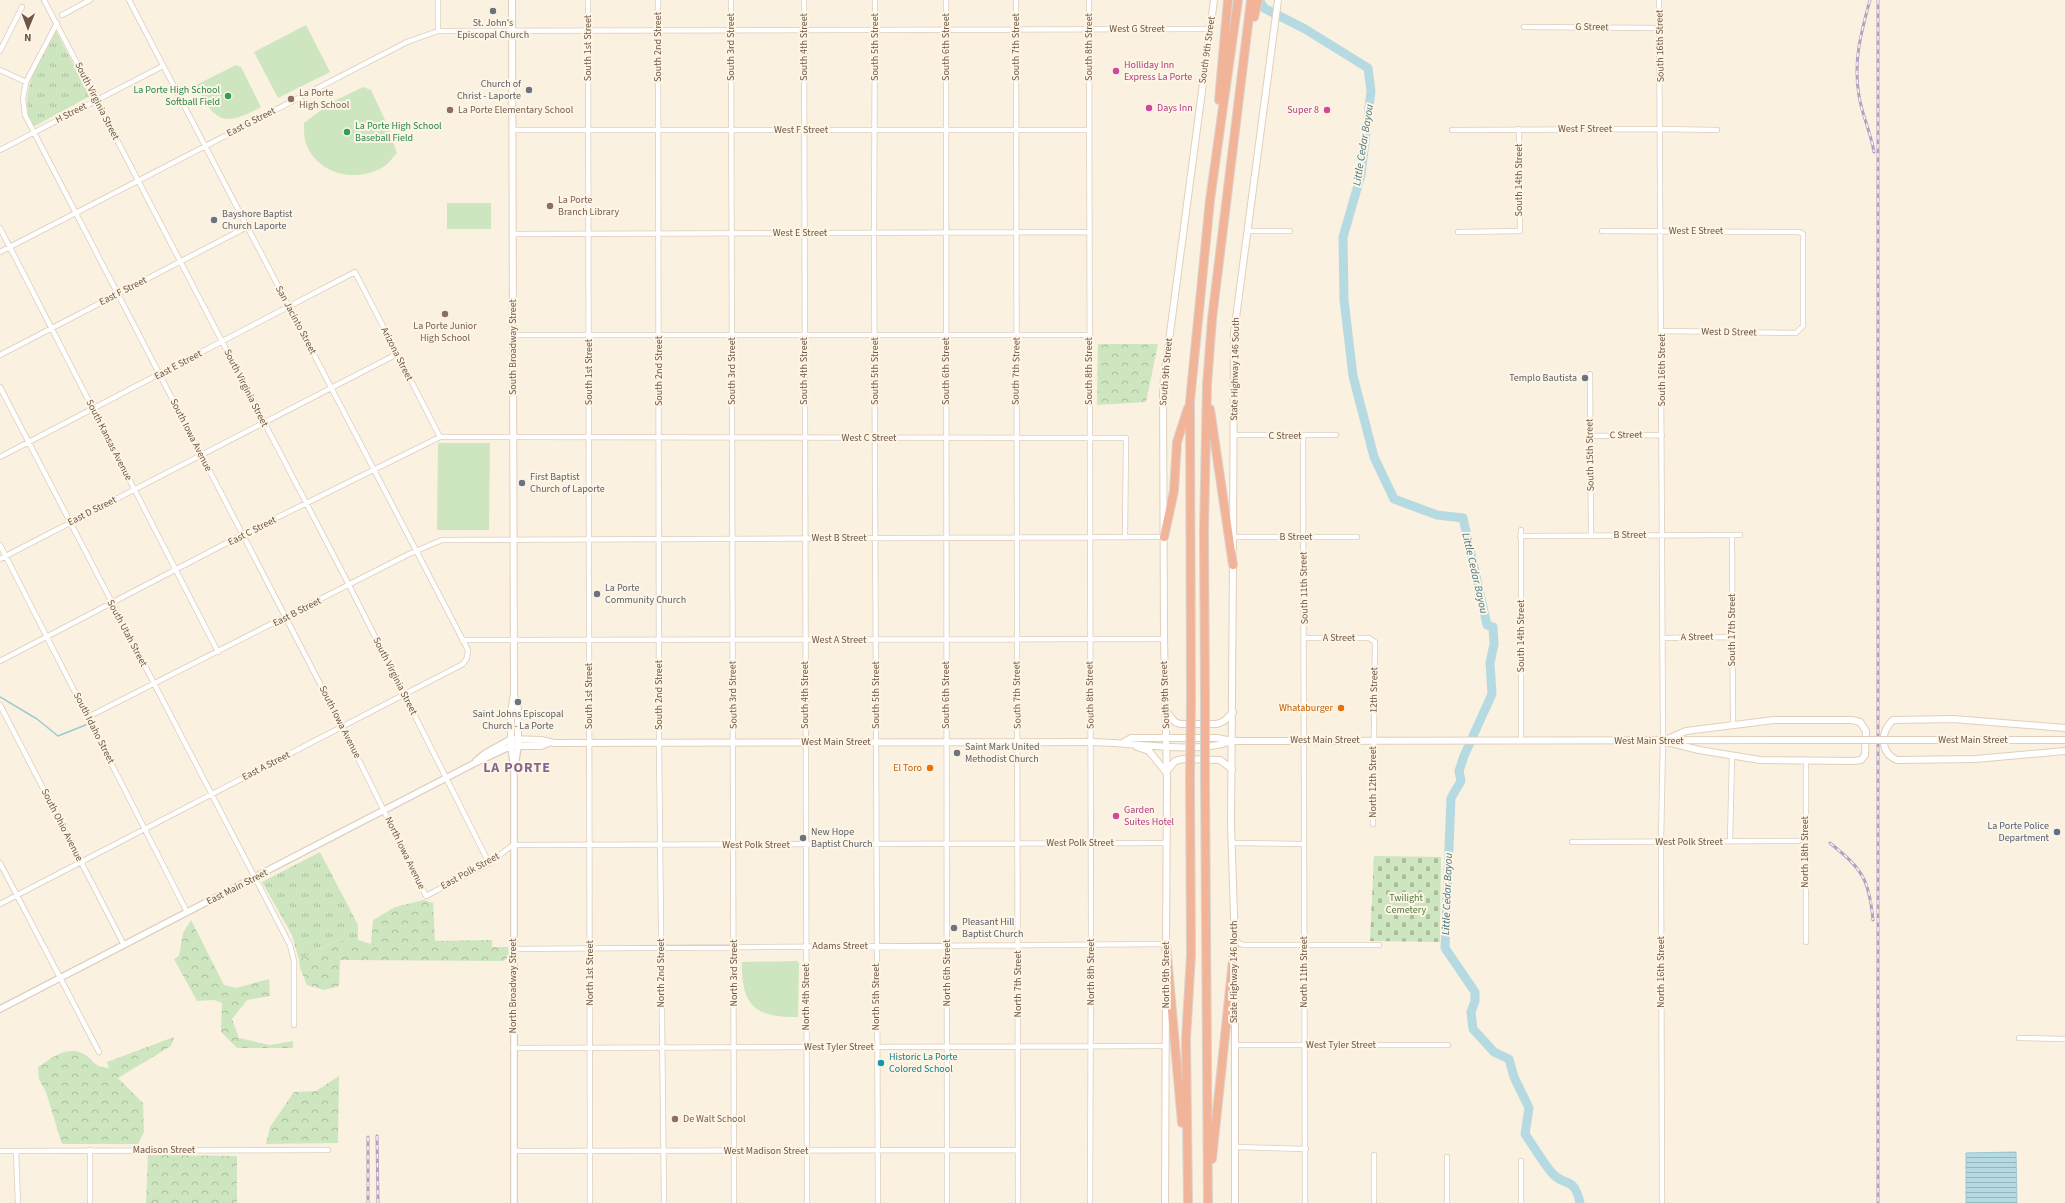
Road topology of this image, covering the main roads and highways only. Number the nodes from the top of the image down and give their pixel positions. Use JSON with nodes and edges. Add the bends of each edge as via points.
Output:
{"nodes":[{"id":1,"x":512,"y":0,"type":"edge"},
{"id":2,"x":1214,"y":0,"type":"edge"},
{"id":3,"x":1228,"y":0,"type":"edge"},
{"id":4,"x":1238,"y":0,"type":"edge"},
{"id":5,"x":1251,"y":0,"type":"edge"},
{"id":6,"x":1258,"y":0,"type":"edge"},
{"id":7,"x":1278,"y":1,"type":"edge"},
{"id":8,"x":1252,"y":13,"type":"junction"},
{"id":9,"x":1210,"y":200,"type":"junction"},
{"id":10,"x":1207,"y":385,"type":"junction"},
{"id":11,"x":1190,"y":401,"type":"junction"},
{"id":12,"x":1164,"y":537,"type":"junction"},
{"id":13,"x":1233,"y":565,"type":"junction"},
{"id":14,"x":514,"y":694,"type":"junction"},
{"id":15,"x":1166,"y":710,"type":"junction"},
{"id":16,"x":1233,"y":712,"type":"junction"},
{"id":17,"x":2065,"y":728,"type":"edge"},
{"id":18,"x":1166,"y":738,"type":"junction"},
{"id":19,"x":511,"y":739,"type":"junction"},
{"id":20,"x":518,"y":739,"type":"junction"},
{"id":21,"x":2065,"y":740,"type":"edge"},
{"id":22,"x":1232,"y":741,"type":"junction"},
{"id":23,"x":1663,"y":741,"type":"junction"},
{"id":24,"x":1124,"y":742,"type":"junction"},
{"id":25,"x":548,"y":743,"type":"junction"},
{"id":26,"x":511,"y":746,"type":"joint"},
{"id":27,"x":1166,"y":746,"type":"junction"},
{"id":28,"x":518,"y":747,"type":"junction"},
{"id":29,"x":2065,"y":751,"type":"edge"},
{"id":30,"x":1232,"y":769,"type":"junction"},
{"id":31,"x":1166,"y":772,"type":"junction"},
{"id":32,"x":1235,"y":941,"type":"junction"},
{"id":33,"x":1166,"y":944,"type":"junction"},
{"id":34,"x":1188,"y":1182,"type":"junction"},
{"id":35,"x":1208,"y":1200,"type":"edge"},
{"id":36,"x":1165,"y":1203,"type":"edge"},
{"id":37,"x":1188,"y":1203,"type":"edge"},
{"id":38,"x":1235,"y":1203,"type":"edge"}],
"edges":[{"from":1,"to":14,"type":"main road","name":"South Broadway Street"},
{"from":2,"to":12,"type":"main road","name":"South 9th Street","via":[[1163,386]]},
{"from":3,"to":9,"type":"highway"},
{"from":4,"to":9,"type":"highway"},
{"from":5,"to":8,"type":"highway"},
{"from":6,"to":8,"type":"highway"},
{"from":7,"to":13,"type":"main road","name":"State Highway 146 South","via":[[1234,333]]},
{"from":8,"to":10,"type":"highway","via":[[1212,319]]},
{"from":9,"to":11,"type":"highway"},
{"from":10,"to":13,"type":"highway"},
{"from":10,"to":35,"type":"highway","bridge":true,"via":[[1204,529]]},
{"from":11,"to":12,"type":"highway","via":[[1177,442],[1174,491]]},
{"from":11,"to":34,"type":"highway","bridge":true,"via":[[1191,955],[1186,1039]]},
{"from":12,"to":15,"type":"main road","name":"South 9th Street"},
{"from":13,"to":16,"type":"main road","name":"State Highway 146 South"},
{"from":14,"to":19,"type":"main road","name":"South Broadway Street"},
{"from":14,"to":20,"type":"main road","name":"South Broadway Street","via":[[518,708]]},
{"from":15,"to":16,"type":"main road","via":[[1175,722],[1180,724],[1217,724]]},
{"from":15,"to":18,"type":"main road","name":"South 9th Street"},
{"from":16,"to":22,"type":"main road","name":"State Highway 146 South"},
{"from":17,"to":29,"type":"main road","via":[[1953,719],[1893,720],[1885,732],[1884,742],[1889,757],[1897,760],[1975,759]]},
{"from":18,"to":22,"type":"main road","name":"West Main Street","via":[[1217,738]]},
{"from":18,"to":24,"type":"main road","name":"West Main Street","via":[[1131,738]]},
{"from":18,"to":27,"type":"main road","name":"South 9th Street"},
{"from":19,"to":20,"type":"main road","name":"West Main Street"},
{"from":19,"to":26,"type":"main road","name":"South Broadway Street"},
{"from":20,"to":25,"type":"main road","name":"West Main Street","via":[[541,740]]},
{"from":20,"to":28,"type":"main road","name":"South Broadway Street"},
{"from":21,"to":23,"type":"main road","name":"West Main Street","bridge":true},
{"from":22,"to":23,"type":"main road","name":"West Main Street"},
{"from":22,"to":27,"type":"main road","name":"West Main Street","via":[[1218,746]]},
{"from":22,"to":30,"type":"main road","name":"State Highway 146 North"},
{"from":23,"to":23,"type":"main road","via":[[1760,760],[1861,760],[1866,750],[1865,728],[1860,722],[1852,720],[1774,720],[1733,724],[1686,731]]},
{"from":24,"to":25,"type":"main road","name":"West Main Street"},
{"from":24,"to":27,"type":"main road","name":"West Main Street"},
{"from":24,"to":31,"type":"main road","via":[[1128,746],[1149,751]]},
{"from":25,"to":28,"type":"main road","name":"West Main Street","via":[[541,746]]},
{"from":26,"to":28,"type":"main road","name":"West Main Street"},
{"from":27,"to":31,"type":"main road","name":"North 9th Street"},
{"from":30,"to":31,"type":"main road","via":[[1220,760],[1183,759],[1175,761]]},
{"from":30,"to":32,"type":"main road","name":"State Highway 146 North"},
{"from":31,"to":33,"type":"main road","name":"North 9th Street"},
{"from":32,"to":35,"type":"highway"},
{"from":32,"to":38,"type":"main road","name":"State Highway 146 North"},
{"from":33,"to":34,"type":"highway"},
{"from":33,"to":36,"type":"main road","name":"North 9th Street"},
{"from":34,"to":37,"type":"highway"}]}
